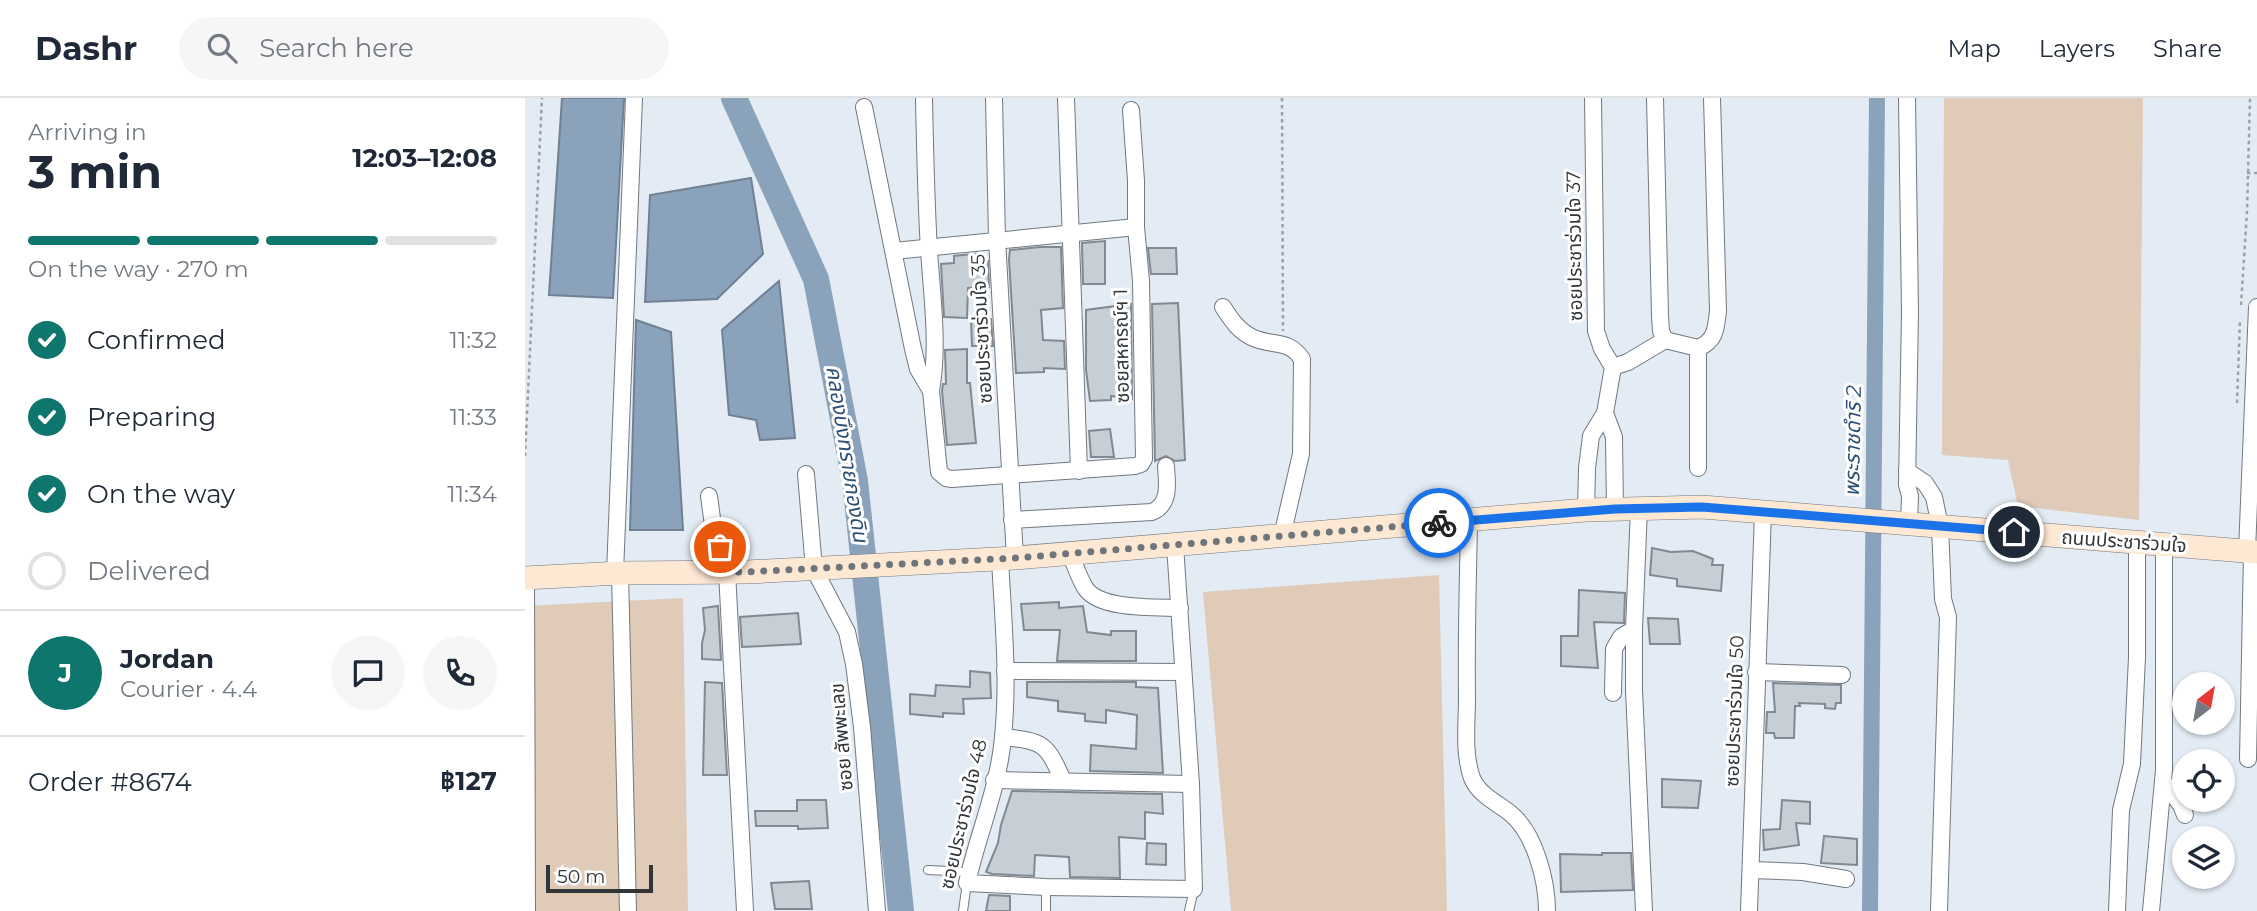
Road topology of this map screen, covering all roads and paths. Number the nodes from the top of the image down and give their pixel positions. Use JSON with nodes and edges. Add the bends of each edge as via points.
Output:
{"nodes":[{"id":1,"x":542,"y":98,"type":"edge"},
{"id":2,"x":634,"y":98,"type":"edge"},
{"id":3,"x":924,"y":98,"type":"edge"},
{"id":4,"x":994,"y":98,"type":"edge"},
{"id":5,"x":1066,"y":98,"type":"edge"},
{"id":6,"x":1282,"y":98,"type":"edge"},
{"id":7,"x":1593,"y":98,"type":"edge"},
{"id":8,"x":1655,"y":98,"type":"edge"},
{"id":9,"x":1712,"y":98,"type":"edge"},
{"id":10,"x":1907,"y":98,"type":"edge"},
{"id":11,"x":864,"y":107,"type":"dead end"},
{"id":12,"x":1131,"y":110,"type":"dead end"},
{"id":13,"x":2247,"y":173,"type":"dead end"},
{"id":14,"x":2257,"y":173,"type":"edge"},
{"id":15,"x":1136,"y":227,"type":"junction"},
{"id":16,"x":1071,"y":232,"type":"junction"},
{"id":17,"x":997,"y":239,"type":"junction"},
{"id":18,"x":928,"y":247,"type":"junction"},
{"id":19,"x":894,"y":251,"type":"junction"},
{"id":20,"x":2257,"y":306,"type":"edge"},
{"id":21,"x":1223,"y":307,"type":"dead end"},
{"id":22,"x":1665,"y":340,"type":"junction"},
{"id":23,"x":1283,"y":345,"type":"junction"},
{"id":24,"x":1697,"y":348,"type":"junction"},
{"id":25,"x":1613,"y":367,"type":"junction"},
{"id":26,"x":931,"y":391,"type":"junction"},
{"id":27,"x":1605,"y":413,"type":"junction"},
{"id":28,"x":525,"y":456,"type":"edge"},
{"id":29,"x":1166,"y":466,"type":"dead end"},
{"id":30,"x":1698,"y":468,"type":"dead end"},
{"id":31,"x":1079,"y":471,"type":"junction"},
{"id":32,"x":1907,"y":471,"type":"junction"},
{"id":33,"x":807,"y":474,"type":"dead end"},
{"id":34,"x":1010,"y":475,"type":"junction"},
{"id":35,"x":709,"y":496,"type":"dead end"},
{"id":36,"x":1639,"y":508,"type":"junction"},
{"id":37,"x":1615,"y":509,"type":"junction"},
{"id":38,"x":1586,"y":510,"type":"junction"},
{"id":39,"x":1763,"y":512,"type":"junction"},
{"id":40,"x":1012,"y":520,"type":"junction"},
{"id":41,"x":1469,"y":521,"type":"junction"},
{"id":42,"x":1903,"y":524,"type":"junction"},
{"id":43,"x":1940,"y":526,"type":"junction"},
{"id":44,"x":1282,"y":536,"type":"junction"},
{"id":45,"x":2137,"y":542,"type":"junction"},
{"id":46,"x":2164,"y":544,"type":"junction"},
{"id":47,"x":1175,"y":545,"type":"junction"},
{"id":48,"x":2252,"y":551,"type":"edge"},
{"id":49,"x":1070,"y":554,"type":"junction"},
{"id":50,"x":1008,"y":559,"type":"junction"},
{"id":51,"x":814,"y":569,"type":"junction"},
{"id":52,"x":727,"y":572,"type":"junction"},
{"id":53,"x":617,"y":573,"type":"junction"},
{"id":54,"x":525,"y":578,"type":"edge"},
{"id":55,"x":1180,"y":608,"type":"junction"},
{"id":56,"x":1634,"y":629,"type":"junction"},
{"id":57,"x":1005,"y":671,"type":"junction"},
{"id":58,"x":1183,"y":672,"type":"junction"},
{"id":59,"x":1756,"y":672,"type":"junction"},
{"id":60,"x":1842,"y":675,"type":"dead end"},
{"id":61,"x":1613,"y":693,"type":"dead end"},
{"id":62,"x":1003,"y":737,"type":"junction"},
{"id":63,"x":2248,"y":759,"type":"dead end"},
{"id":64,"x":994,"y":780,"type":"junction"},
{"id":65,"x":1063,"y":781,"type":"junction"},
{"id":66,"x":2163,"y":781,"type":"junction"},
{"id":67,"x":1191,"y":784,"type":"junction"},
{"id":68,"x":2185,"y":815,"type":"dead end"},
{"id":69,"x":928,"y":870,"type":"dead end"},
{"id":70,"x":1751,"y":870,"type":"junction"},
{"id":71,"x":968,"y":877,"type":"junction"},
{"id":72,"x":1846,"y":879,"type":"dead end"},
{"id":73,"x":1046,"y":887,"type":"junction"},
{"id":74,"x":1194,"y":889,"type":"junction"},
{"id":75,"x":527,"y":911,"type":"edge"},
{"id":76,"x":628,"y":911,"type":"edge"},
{"id":77,"x":745,"y":911,"type":"edge"},
{"id":78,"x":877,"y":911,"type":"edge"},
{"id":79,"x":963,"y":911,"type":"edge"},
{"id":80,"x":1046,"y":911,"type":"edge"},
{"id":81,"x":1189,"y":911,"type":"edge"},
{"id":82,"x":1548,"y":911,"type":"edge"},
{"id":83,"x":1644,"y":911,"type":"edge"},
{"id":84,"x":1749,"y":911,"type":"edge"},
{"id":85,"x":1939,"y":911,"type":"edge"},
{"id":86,"x":2117,"y":911,"type":"edge"},
{"id":87,"x":2151,"y":911,"type":"edge"}],
"edges":[{"from":1,"to":28,"type":"path"},
{"from":2,"to":53,"type":"street"},
{"from":3,"to":18,"type":"street"},
{"from":4,"to":17,"type":"street","name":"ซอยประชาร่วมใจ 35"},
{"from":5,"to":16,"type":"street"},
{"from":6,"to":23,"type":"path"},
{"from":7,"to":25,"type":"street","name":"ซอยประชาร่วมใจ 37","via":[[1596,331]]},
{"from":8,"to":22,"type":"street","via":[[1660,316]]},
{"from":9,"to":24,"type":"street","via":[[1718,311],[1711,340]]},
{"from":10,"to":32,"type":"street"},
{"from":11,"to":19,"type":"street"},
{"from":12,"to":15,"type":"street","name":"ซอยสหกรณ์ฯ 1"},
{"from":13,"to":14,"type":"path"},
{"from":15,"to":16,"type":"street"},
{"from":15,"to":31,"type":"street","name":"ซอยสหกรณ์ฯ 1","via":[[1145,455],[1141,464]]},
{"from":16,"to":17,"type":"street"},
{"from":16,"to":31,"type":"street"},
{"from":17,"to":18,"type":"street"},
{"from":17,"to":34,"type":"street","name":"ซอยประชาร่วมใจ 35"},
{"from":18,"to":19,"type":"street"},
{"from":18,"to":26,"type":"street","via":[[935,341]]},
{"from":19,"to":26,"type":"street","via":[[918,369]]},
{"from":20,"to":48,"type":"street"},
{"from":21,"to":23,"type":"street","via":[[1237,328]]},
{"from":22,"to":24,"type":"street"},
{"from":22,"to":25,"type":"street"},
{"from":23,"to":44,"type":"street","via":[[1295,349],[1302,359],[1302,398],[1301,454]]},
{"from":24,"to":30,"type":"street"},
{"from":25,"to":27,"type":"street"},
{"from":26,"to":34,"type":"street","via":[[939,472],[952,479]]},
{"from":27,"to":37,"type":"street","via":[[1614,437]]},
{"from":27,"to":38,"type":"street","via":[[1591,436]]},
{"from":29,"to":40,"type":"street","via":[[1164,503],[1153,512]]},
{"from":31,"to":34,"type":"street"},
{"from":32,"to":42,"type":"street"},
{"from":32,"to":43,"type":"street","via":[[1925,483],[1934,497]]},
{"from":33,"to":51,"type":"street"},
{"from":34,"to":40,"type":"street","name":"ซอยประชาร่วมใจ 35"},
{"from":35,"to":52,"type":"street","via":[[714,533]]},
{"from":36,"to":37,"type":"main road","name":"ถนนประชาร่วมใจ"},
{"from":36,"to":39,"type":"main road","name":"ถนนประชาร่วมใจ"},
{"from":36,"to":56,"type":"street"},
{"from":37,"to":38,"type":"main road","name":"ถนนประชาร่วมใจ"},
{"from":38,"to":41,"type":"main road","name":"ถนนประชาร่วมใจ"},
{"from":39,"to":42,"type":"main road","name":"ถนนประชาร่วมใจ"},
{"from":39,"to":59,"type":"street","name":"ซอยประชาร่วมใจ 50"},
{"from":40,"to":50,"type":"street","name":"ซอยประชาร่วมใจ 35"},
{"from":41,"to":44,"type":"main road","name":"ถนนประชาร่วมใจ"},
{"from":41,"to":82,"type":"street","via":[[1468,761],[1475,786],[1523,828],[1543,872]]},
{"from":42,"to":43,"type":"main road","name":"ถนนประชาร่วมใจ"},
{"from":43,"to":45,"type":"main road","name":"ถนนประชาร่วมใจ"},
{"from":43,"to":85,"type":"street","via":[[1948,617]]},
{"from":44,"to":47,"type":"main road","name":"ถนนประชาร่วมใจ"},
{"from":45,"to":46,"type":"main road","name":"ถนนประชาร่วมใจ"},
{"from":45,"to":86,"type":"street","via":[[2136,684],[2131,764],[2121,810]]},
{"from":46,"to":48,"type":"main road","name":"ถนนประชาร่วมใจ"},
{"from":46,"to":66,"type":"street"},
{"from":47,"to":49,"type":"main road","name":"ถนนประชาร่วมใจ"},
{"from":47,"to":55,"type":"street"},
{"from":48,"to":63,"type":"street"},
{"from":49,"to":50,"type":"main road","name":"ถนนประชาร่วมใจ"},
{"from":49,"to":55,"type":"street","via":[[1086,590],[1094,596],[1123,606]]},
{"from":50,"to":51,"type":"main road","name":"ถนนประชาร่วมใจ"},
{"from":50,"to":57,"type":"street","name":"ซอยประชาร่วมใจ 48"},
{"from":51,"to":52,"type":"main road","name":"ถนนประชาร่วมใจ"},
{"from":51,"to":78,"type":"street","name":"ซอย สัพพะเลข","via":[[847,632],[855,663]]},
{"from":52,"to":53,"type":"main road","name":"ถนนประชาร่วมใจ"},
{"from":52,"to":77,"type":"street"},
{"from":53,"to":54,"type":"main road","name":"ถนนประชาร่วมใจ"},
{"from":53,"to":76,"type":"street"},
{"from":54,"to":75,"type":"street"},
{"from":55,"to":58,"type":"street"},
{"from":56,"to":61,"type":"street","via":[[1621,637],[1614,649]]},
{"from":56,"to":83,"type":"street"},
{"from":57,"to":58,"type":"street"},
{"from":57,"to":62,"type":"street","name":"ซอยประชาร่วมใจ 48"},
{"from":58,"to":67,"type":"street"},
{"from":59,"to":60,"type":"street"},
{"from":59,"to":70,"type":"street","name":"ซอยประชาร่วมใจ 50"},
{"from":62,"to":64,"type":"street","name":"ซอยประชาร่วมใจ 48"},
{"from":62,"to":65,"type":"street","via":[[1041,744]]},
{"from":64,"to":65,"type":"street"},
{"from":64,"to":71,"type":"street","name":"ซอยประชาร่วมใจ 48"},
{"from":65,"to":67,"type":"street"},
{"from":66,"to":68,"type":"street"},
{"from":66,"to":87,"type":"street"},
{"from":67,"to":74,"type":"street"},
{"from":69,"to":71,"type":"lane"},
{"from":70,"to":72,"type":"street"},
{"from":70,"to":84,"type":"street","name":"ซอยประชาร่วมใจ 50"},
{"from":71,"to":73,"type":"street"},
{"from":71,"to":79,"type":"lane","name":"ซอยประชาร่วมใจ 48"},
{"from":73,"to":74,"type":"street"},
{"from":73,"to":80,"type":"lane"},
{"from":74,"to":81,"type":"lane"}]}
